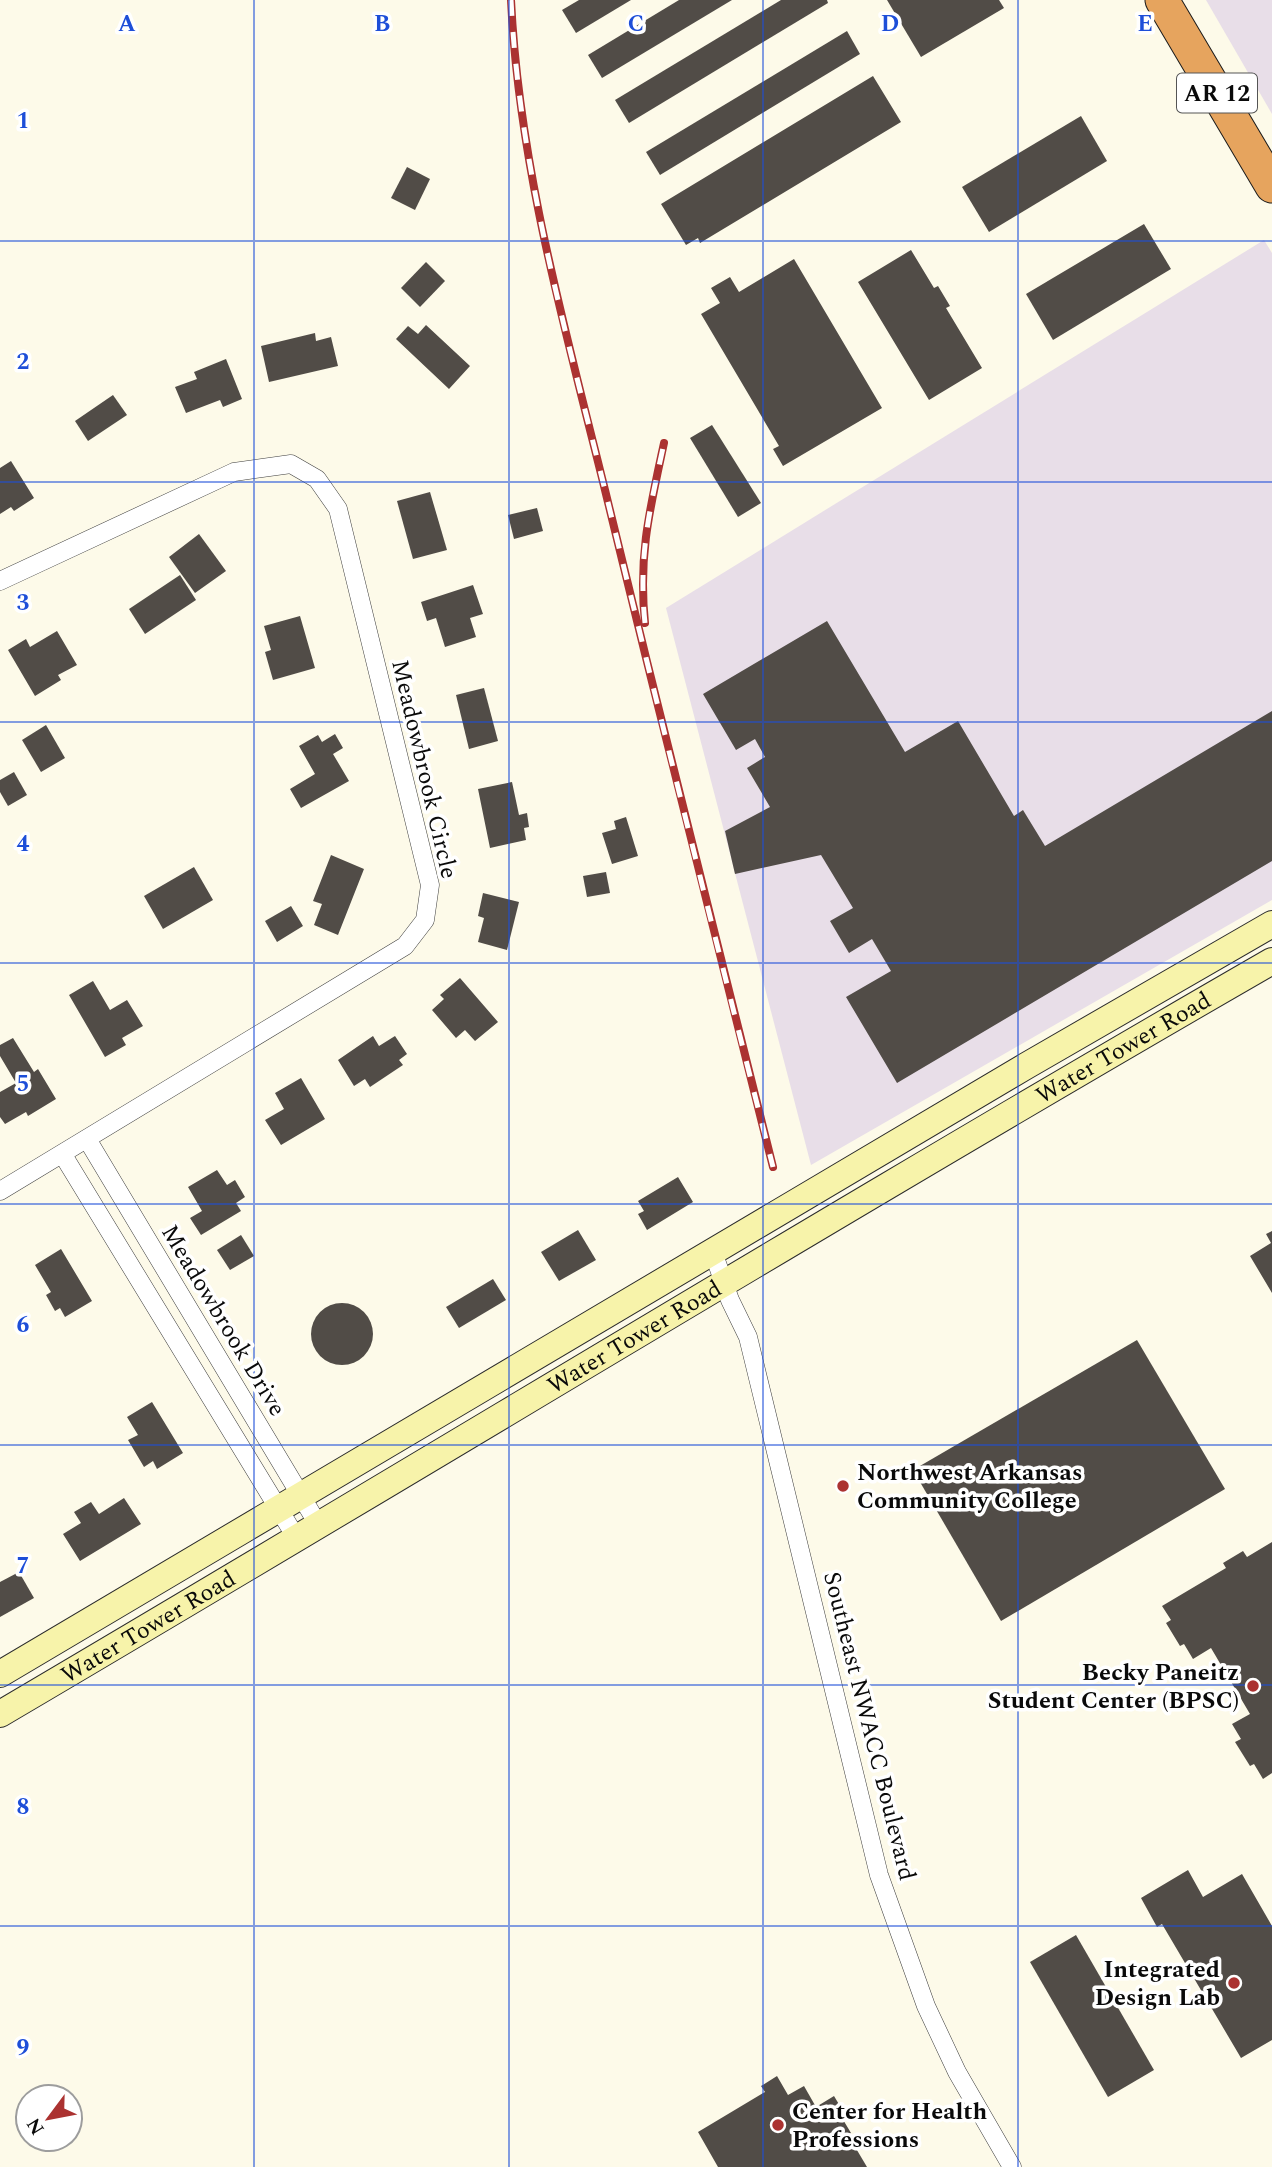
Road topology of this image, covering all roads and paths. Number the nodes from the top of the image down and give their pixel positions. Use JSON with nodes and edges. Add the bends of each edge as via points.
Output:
{"nodes":[{"id":1,"x":1162,"y":0,"type":"edge"},
{"id":2,"x":1272,"y":186,"type":"edge"},
{"id":3,"x":0,"y":582,"type":"edge"},
{"id":4,"x":1272,"y":924,"type":"edge"},
{"id":5,"x":1272,"y":961,"type":"edge"},
{"id":6,"x":87,"y":1139,"type":"junction"},
{"id":7,"x":63,"y":1155,"type":"junction"},
{"id":8,"x":0,"y":1191,"type":"edge"},
{"id":9,"x":713,"y":1252,"type":"junction"},
{"id":10,"x":724,"y":1281,"type":"junction"},
{"id":11,"x":301,"y":1494,"type":"junction"},
{"id":12,"x":278,"y":1508,"type":"junction"},
{"id":13,"x":308,"y":1533,"type":"junction"},
{"id":14,"x":0,"y":1674,"type":"edge"},
{"id":15,"x":0,"y":1714,"type":"edge"},
{"id":16,"x":1012,"y":2167,"type":"edge"}],
"edges":[{"from":1,"to":2,"type":"highway","number":"AR 12"},
{"from":3,"to":6,"type":"street","name":"Meadowbrook Circle","via":[[234,472],[291,464],[317,479],[338,509],[430,885],[425,920],[405,946]]},
{"from":4,"to":9,"type":"street","name":"Water Tower Road"},
{"from":5,"to":10,"type":"street","name":"Water Tower Road"},
{"from":6,"to":7,"type":"street","name":"Meadowbrook Circle"},
{"from":6,"to":11,"type":"street","name":"Meadowbrook Drive"},
{"from":7,"to":8,"type":"street","name":"Meadowbrook Circle"},
{"from":7,"to":12,"type":"street"},
{"from":9,"to":10,"type":"street","name":"Southeast NWACC Boulevard"},
{"from":9,"to":11,"type":"street","name":"Water Tower Road"},
{"from":10,"to":13,"type":"street","name":"Water Tower Road"},
{"from":10,"to":16,"type":"street","name":"Southeast NWACC Boulevard","via":[[753,1356],[880,1875],[926,2006],[957,2072]]},
{"from":11,"to":12,"type":"street","name":"Water Tower Road"},
{"from":11,"to":13,"type":"street","name":"Meadowbrook Drive"},
{"from":12,"to":13,"type":"street"},
{"from":12,"to":14,"type":"street","name":"Water Tower Road"},
{"from":13,"to":15,"type":"street","name":"Water Tower Road"}]}
